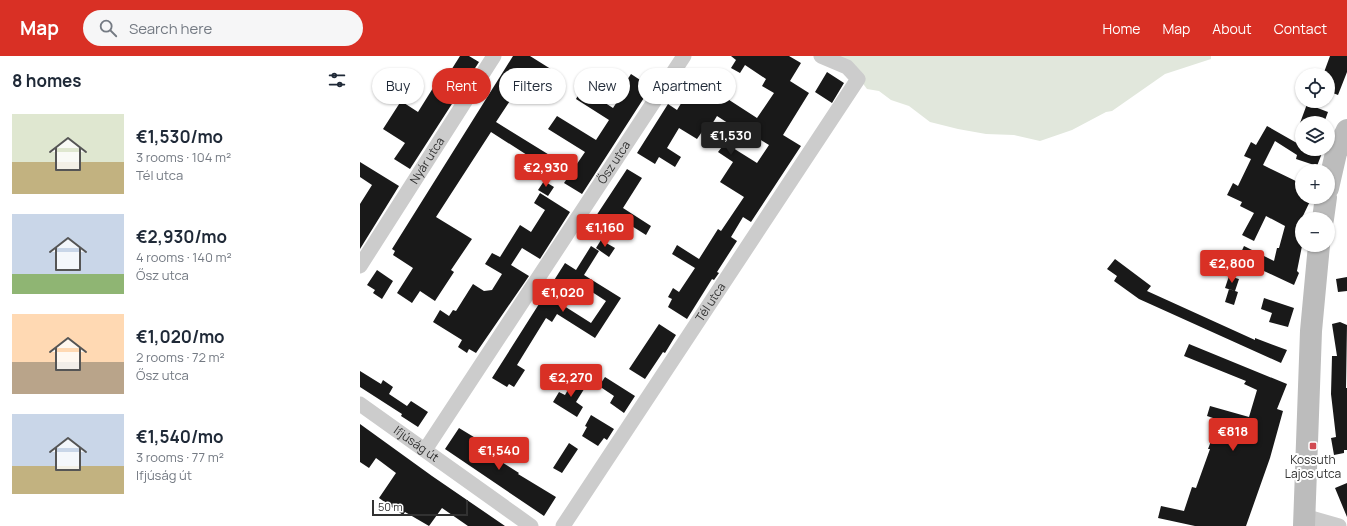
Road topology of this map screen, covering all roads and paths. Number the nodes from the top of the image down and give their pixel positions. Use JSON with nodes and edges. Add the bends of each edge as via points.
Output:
{"nodes":[{"id":1,"x":494,"y":56,"type":"edge"},
{"id":2,"x":684,"y":56,"type":"edge"},
{"id":3,"x":821,"y":56,"type":"edge"},
{"id":4,"x":1347,"y":130,"type":"edge"},
{"id":5,"x":1333,"y":164,"type":"edge"},
{"id":6,"x":1318,"y":252,"type":"edge"},
{"id":7,"x":360,"y":266,"type":"edge"},
{"id":8,"x":360,"y":404,"type":"edge"},
{"id":9,"x":425,"y":450,"type":"junction"},
{"id":10,"x":1304,"y":521,"type":"edge"},
{"id":11,"x":531,"y":526,"type":"edge"},
{"id":12,"x":563,"y":526,"type":"edge"},
{"id":13,"x":1338,"y":526,"type":"edge"}],
"edges":[{"from":1,"to":7,"type":"street","name":"Nyár utca"},
{"from":2,"to":9,"type":"street","name":"Ősz utca"},
{"from":3,"to":12,"type":"street","name":"Tél utca","via":[[847,67],[858,79]]},
{"from":4,"to":5,"type":"street"},
{"from":6,"to":10,"type":"street","via":[[1311,331]]},
{"from":8,"to":9,"type":"street","name":"Ifjúság út"},
{"from":9,"to":11,"type":"street","name":"Ifjúság út"},
{"from":10,"to":13,"type":"street"}]}
